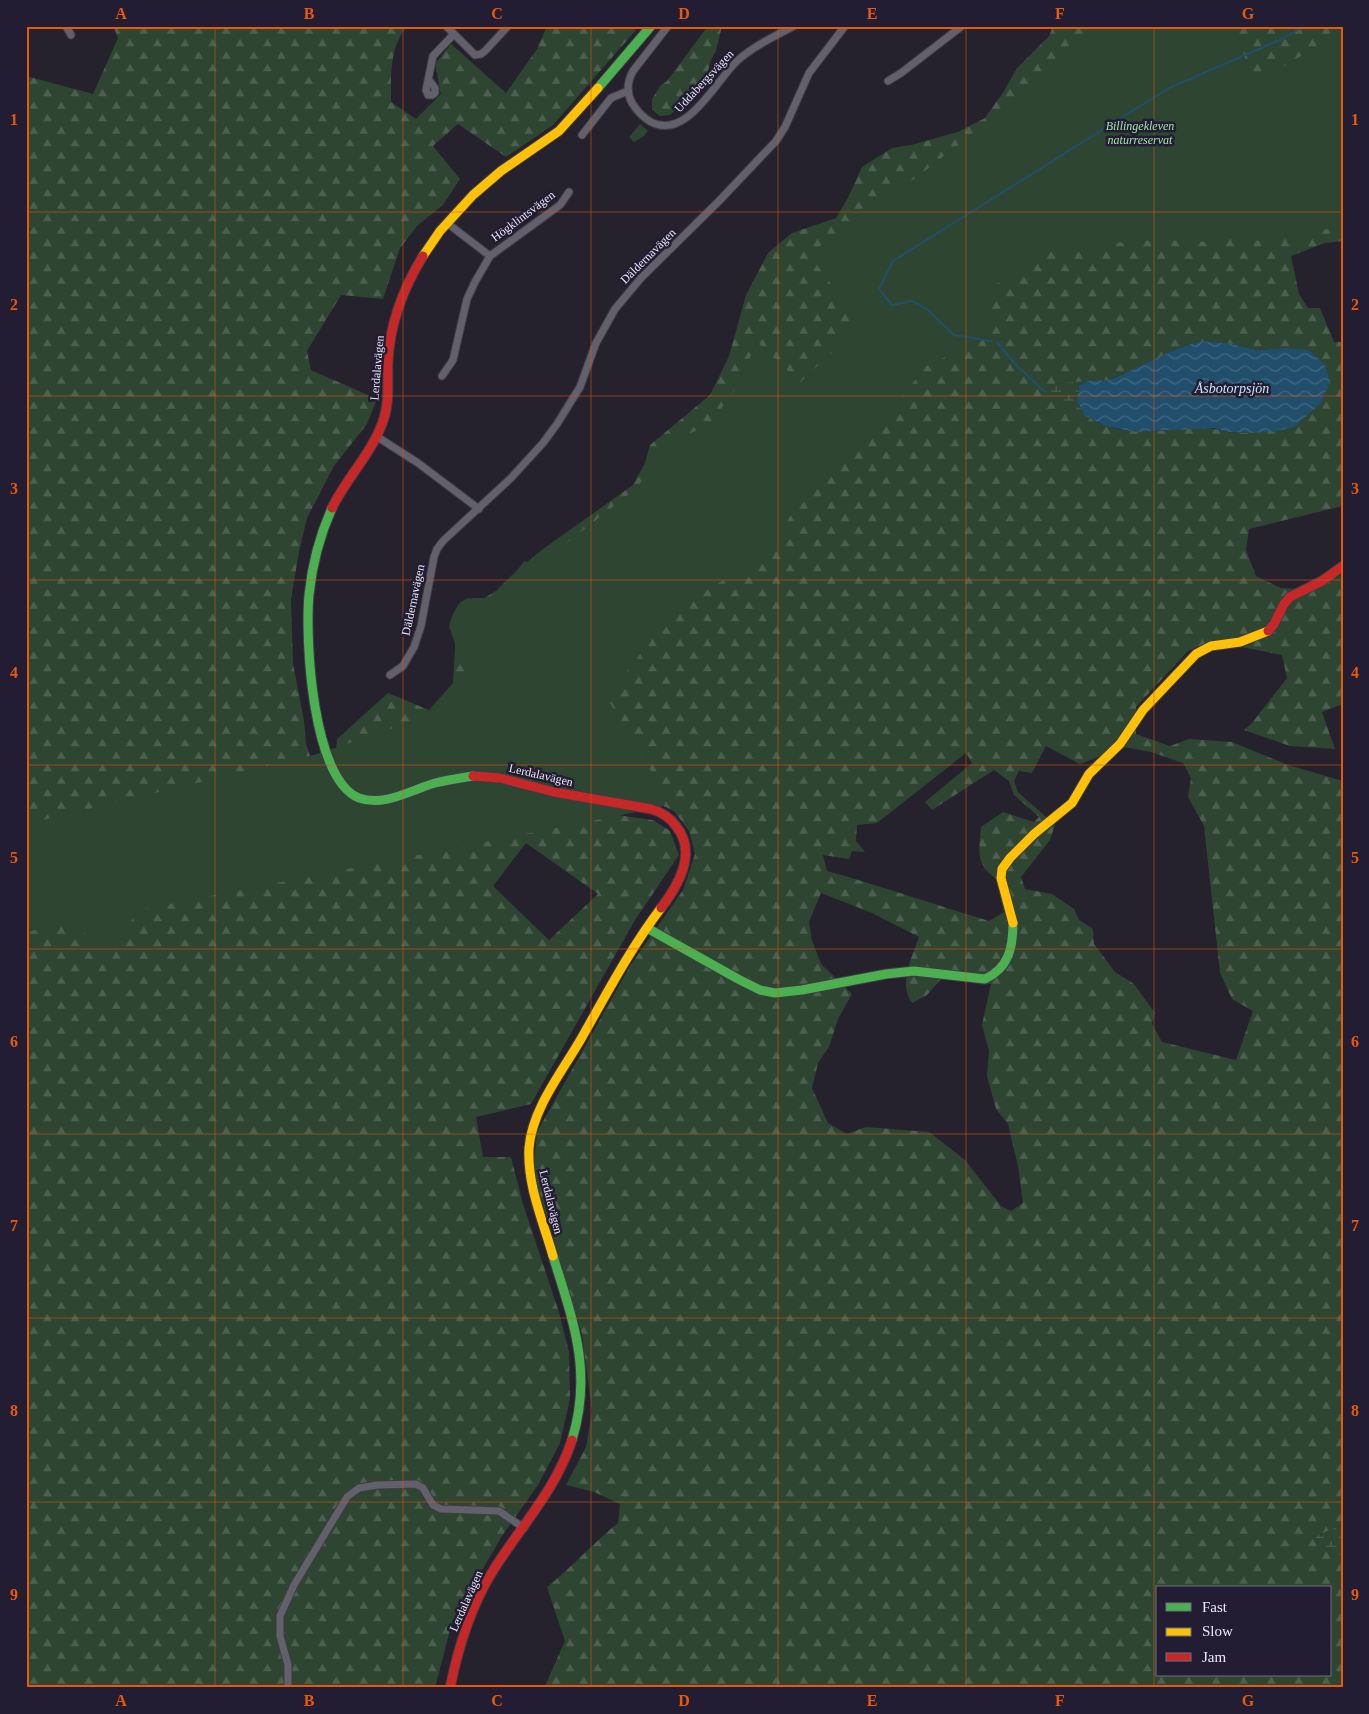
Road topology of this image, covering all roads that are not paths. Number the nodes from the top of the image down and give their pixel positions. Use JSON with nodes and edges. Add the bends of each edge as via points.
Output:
{"nodes":[{"id":1,"x":66,"y":26,"type":"edge"},
{"id":2,"x":446,"y":26,"type":"edge"},
{"id":3,"x":508,"y":26,"type":"edge"},
{"id":4,"x":651,"y":26,"type":"edge"},
{"id":5,"x":668,"y":26,"type":"edge"},
{"id":6,"x":794,"y":26,"type":"edge"},
{"id":7,"x":845,"y":26,"type":"edge"},
{"id":8,"x":962,"y":26,"type":"edge"},
{"id":9,"x":454,"y":34,"type":"junction"},
{"id":10,"x":71,"y":35,"type":"dead end"},
{"id":11,"x":429,"y":80,"type":"dead end"},
{"id":12,"x":888,"y":81,"type":"dead end"},
{"id":13,"x":628,"y":91,"type":"junction"},
{"id":14,"x":582,"y":135,"type":"dead end"},
{"id":15,"x":569,"y":192,"type":"dead end"},
{"id":16,"x":447,"y":223,"type":"junction"},
{"id":17,"x":490,"y":256,"type":"junction"},
{"id":18,"x":442,"y":376,"type":"dead end"},
{"id":19,"x":376,"y":436,"type":"junction"},
{"id":20,"x":478,"y":508,"type":"junction"},
{"id":21,"x":1343,"y":566,"type":"edge"},
{"id":22,"x":390,"y":676,"type":"dead end"},
{"id":23,"x":646,"y":928,"type":"junction"},
{"id":24,"x":524,"y":1528,"type":"junction"},
{"id":25,"x":288,"y":1688,"type":"edge"},
{"id":26,"x":450,"y":1688,"type":"edge"}],
"edges":[{"from":1,"to":10,"type":"street"},
{"from":2,"to":9,"type":"street"},
{"from":3,"to":9,"type":"street","via":[[481,54],[475,55]]},
{"from":4,"to":16,"type":"street","name":"Lerdalavägen","via":[[559,131],[481,187]]},
{"from":5,"to":13,"type":"street","via":[[633,71]]},
{"from":6,"to":13,"type":"street","name":"Uddabergsvägen","via":[[746,53],[693,112],[676,125],[656,125],[647,119],[632,103]]},
{"from":7,"to":20,"type":"street","name":"Däldernavägen","via":[[808,73],[776,141],[626,295],[603,329],[580,387],[557,424],[526,462]]},
{"from":8,"to":12,"type":"street"},
{"from":9,"to":11,"type":"street","via":[[433,56]]},
{"from":13,"to":14,"type":"street","via":[[611,98]]},
{"from":15,"to":17,"type":"street","name":"Högklintsvägen","via":[[560,205]]},
{"from":16,"to":17,"type":"street","name":"Högklintsvägen"},
{"from":16,"to":19,"type":"street","name":"Lerdalavägen","via":[[418,264],[402,297],[388,355],[385,417]]},
{"from":17,"to":18,"type":"street","name":"Högklintsvägen","via":[[467,299],[453,360]]},
{"from":19,"to":20,"type":"street"},
{"from":19,"to":23,"type":"street","name":"Lerdalavägen","via":[[332,506],[316,548],[311,580],[308,630],[316,718],[339,781],[357,797],[378,801],[474,776],[505,779],[558,793],[659,812],[678,828],[683,837],[685,857],[676,886]]},
{"from":20,"to":22,"type":"street","name":"Däldernavägen","via":[[436,549],[414,647],[403,666]]},
{"from":21,"to":23,"type":"street","via":[[1290,597],[1274,624],[1260,636],[1211,646],[1196,654],[1143,710],[1120,744],[1089,774],[1072,803],[1010,858],[1002,869],[1001,878],[1013,921],[1013,940],[1008,956],[994,975],[985,979],[914,971],[775,993],[738,980]]},
{"from":23,"to":24,"type":"street","name":"Lerdalavägen","via":[[548,1095],[532,1129],[528,1157],[531,1183],[577,1335],[582,1384],[569,1450]]},
{"from":24,"to":25,"type":"street","via":[[500,1511],[433,1506],[423,1488],[416,1484],[359,1488],[347,1497],[332,1520],[280,1616],[280,1636],[288,1665]]},
{"from":24,"to":26,"type":"street","name":"Lerdalavägen","via":[[478,1599],[459,1648]]}]}
